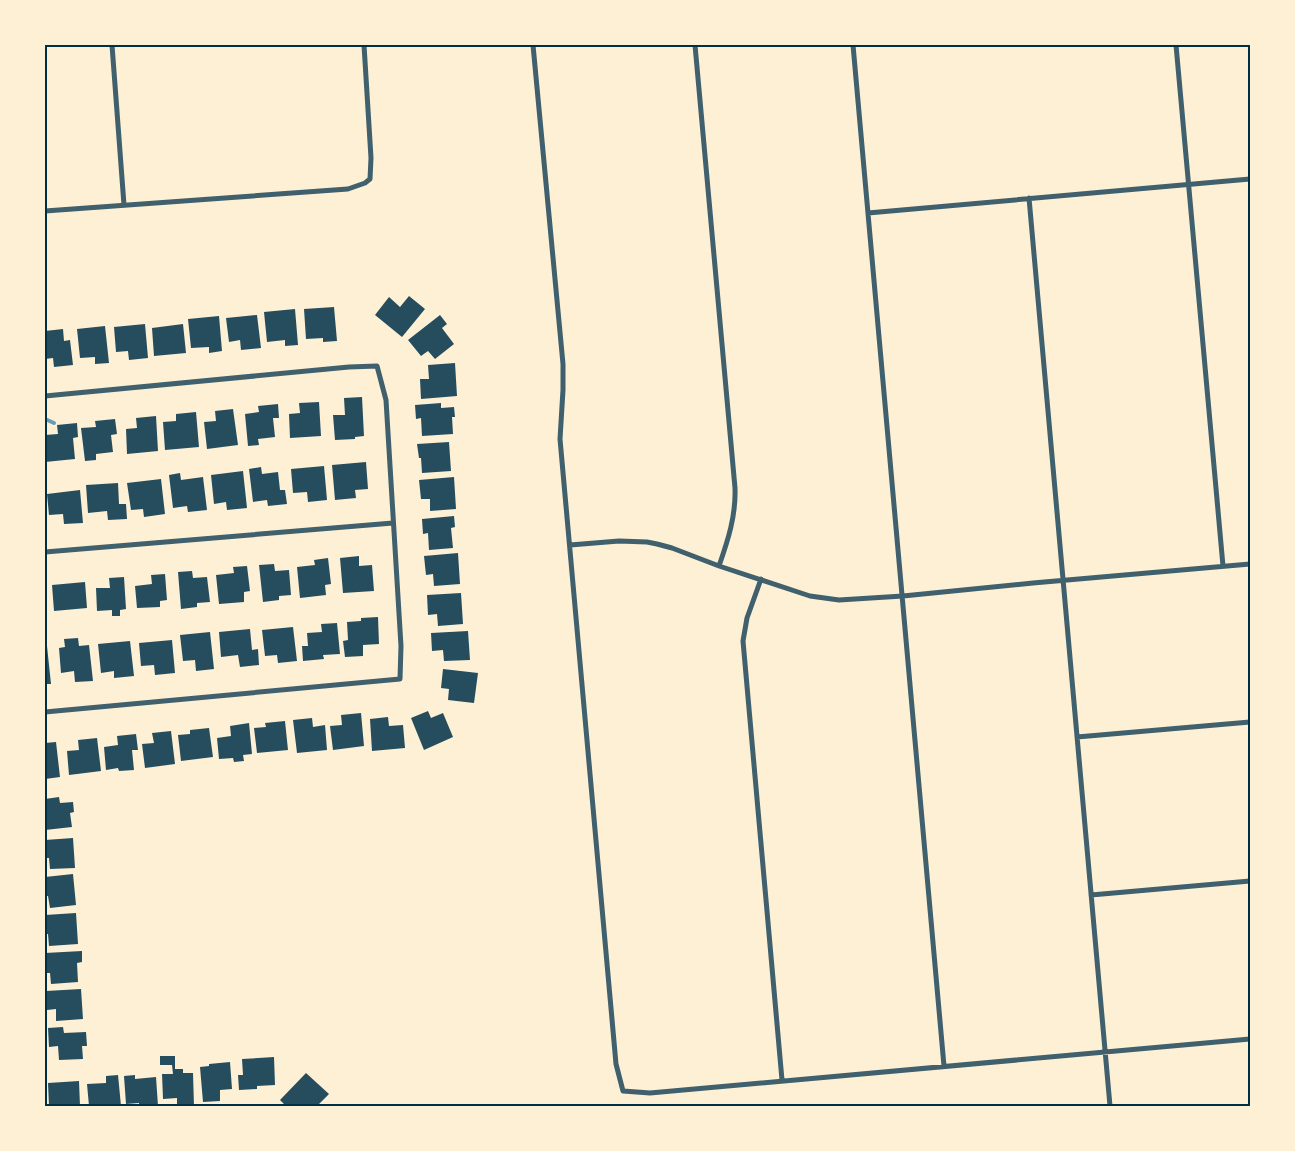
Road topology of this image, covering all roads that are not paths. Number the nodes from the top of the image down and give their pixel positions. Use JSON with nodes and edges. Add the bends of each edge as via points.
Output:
{"nodes":[{"id":1,"x":112,"y":45,"type":"edge"},
{"id":2,"x":364,"y":45,"type":"edge"},
{"id":3,"x":533,"y":45,"type":"edge"},
{"id":4,"x":694,"y":45,"type":"edge"},
{"id":5,"x":853,"y":45,"type":"edge"},
{"id":6,"x":1176,"y":45,"type":"edge"},
{"id":7,"x":1250,"y":179,"type":"edge"},
{"id":8,"x":1188,"y":184,"type":"junction"},
{"id":9,"x":1029,"y":198,"type":"junction"},
{"id":10,"x":124,"y":205,"type":"junction"},
{"id":11,"x":45,"y":211,"type":"edge"},
{"id":12,"x":868,"y":213,"type":"junction"},
{"id":13,"x":45,"y":396,"type":"edge"},
{"id":14,"x":393,"y":523,"type":"junction"},
{"id":15,"x":570,"y":545,"type":"junction"},
{"id":16,"x":45,"y":552,"type":"edge"},
{"id":17,"x":1250,"y":564,"type":"edge"},
{"id":18,"x":719,"y":566,"type":"junction"},
{"id":19,"x":1223,"y":566,"type":"junction"},
{"id":20,"x":761,"y":579,"type":"junction"},
{"id":21,"x":1063,"y":581,"type":"junction"},
{"id":22,"x":903,"y":596,"type":"junction"},
{"id":23,"x":45,"y":712,"type":"edge"},
{"id":24,"x":1250,"y":722,"type":"edge"},
{"id":25,"x":1077,"y":737,"type":"junction"},
{"id":26,"x":1250,"y":880,"type":"edge"},
{"id":27,"x":1091,"y":896,"type":"junction"},
{"id":28,"x":1250,"y":1039,"type":"edge"},
{"id":29,"x":1105,"y":1052,"type":"junction"},
{"id":30,"x":944,"y":1066,"type":"junction"},
{"id":31,"x":782,"y":1080,"type":"junction"},
{"id":32,"x":1110,"y":1106,"type":"edge"}],
"edges":[{"from":1,"to":10,"type":"street"},
{"from":2,"to":10,"type":"street","via":[[371,158],[370,179],[365,183],[348,189]]},
{"from":3,"to":15,"type":"street","via":[[563,364],[560,439]]},
{"from":4,"to":18,"type":"street","via":[[735,488],[732,526]]},
{"from":5,"to":12,"type":"street"},
{"from":6,"to":8,"type":"street"},
{"from":7,"to":8,"type":"street"},
{"from":8,"to":9,"type":"street"},
{"from":8,"to":19,"type":"street"},
{"from":9,"to":12,"type":"street"},
{"from":9,"to":21,"type":"street"},
{"from":10,"to":11,"type":"street"},
{"from":12,"to":22,"type":"street"},
{"from":13,"to":14,"type":"street","via":[[377,366],[386,400]]},
{"from":14,"to":16,"type":"street"},
{"from":14,"to":23,"type":"street","via":[[400,679]]},
{"from":15,"to":18,"type":"street","via":[[647,542]]},
{"from":15,"to":31,"type":"street","via":[[616,1064],[623,1091],[650,1093]]},
{"from":17,"to":19,"type":"street"},
{"from":18,"to":20,"type":"street"},
{"from":19,"to":21,"type":"street"},
{"from":20,"to":22,"type":"street","via":[[827,599]]},
{"from":20,"to":31,"type":"street","via":[[746,618],[743,642]]},
{"from":21,"to":22,"type":"street"},
{"from":21,"to":25,"type":"street"},
{"from":22,"to":30,"type":"street"},
{"from":24,"to":25,"type":"street"},
{"from":25,"to":27,"type":"street"},
{"from":26,"to":27,"type":"street"},
{"from":27,"to":29,"type":"street"},
{"from":28,"to":29,"type":"street"},
{"from":29,"to":30,"type":"street"},
{"from":29,"to":32,"type":"street"},
{"from":30,"to":31,"type":"street"}]}
